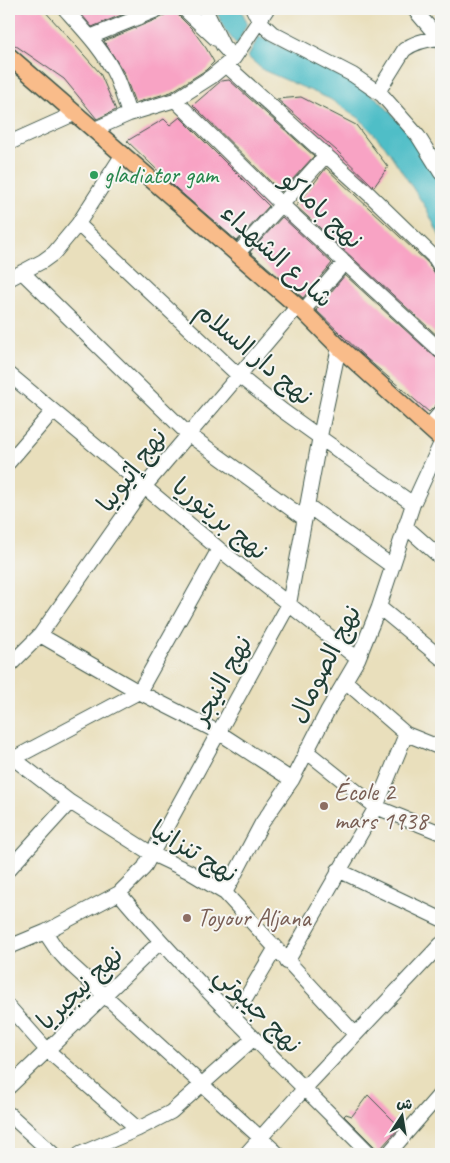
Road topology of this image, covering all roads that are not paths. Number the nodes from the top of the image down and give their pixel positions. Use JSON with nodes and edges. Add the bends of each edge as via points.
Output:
{"nodes":[{"id":1,"x":65,"y":9,"type":"edge"},
{"id":2,"x":159,"y":9,"type":"edge"},
{"id":3,"x":184,"y":9,"type":"edge"},
{"id":4,"x":205,"y":9,"type":"edge"},
{"id":5,"x":267,"y":9,"type":"edge"},
{"id":6,"x":414,"y":9,"type":"edge"},
{"id":7,"x":256,"y":19,"type":"edge"},
{"id":8,"x":90,"y":37,"type":"junction"},
{"id":9,"x":441,"y":39,"type":"edge"},
{"id":10,"x":223,"y":46,"type":"junction"},
{"id":11,"x":10,"y":59,"type":"edge"},
{"id":12,"x":231,"y":62,"type":"junction"},
{"id":13,"x":378,"y":92,"type":"junction"},
{"id":14,"x":175,"y":100,"type":"junction"},
{"id":15,"x":76,"y":113,"type":"junction"},
{"id":16,"x":130,"y":114,"type":"junction"},
{"id":17,"x":95,"y":130,"type":"junction"},
{"id":18,"x":9,"y":143,"type":"edge"},
{"id":19,"x":123,"y":154,"type":"junction"},
{"id":20,"x":326,"y":155,"type":"junction"},
{"id":21,"x":441,"y":173,"type":"edge"},
{"id":22,"x":281,"y":204,"type":"junction"},
{"id":23,"x":78,"y":224,"type":"junction"},
{"id":24,"x":237,"y":254,"type":"junction"},
{"id":25,"x":345,"y":262,"type":"junction"},
{"id":26,"x":441,"y":268,"type":"edge"},
{"id":27,"x":22,"y":272,"type":"junction"},
{"id":28,"x":9,"y":279,"type":"edge"},
{"id":29,"x":300,"y":309,"type":"junction"},
{"id":30,"x":339,"y":347,"type":"junction"},
{"id":31,"x":441,"y":351,"type":"edge"},
{"id":32,"x":9,"y":374,"type":"edge"},
{"id":33,"x":239,"y":376,"type":"junction"},
{"id":34,"x":53,"y":411,"type":"junction"},
{"id":35,"x":441,"y":412,"type":"edge"},
{"id":36,"x":428,"y":427,"type":"junction"},
{"id":37,"x":188,"y":434,"type":"junction"},
{"id":38,"x":320,"y":436,"type":"junction"},
{"id":39,"x":441,"y":439,"type":"edge"},
{"id":40,"x":441,"y":443,"type":"edge"},
{"id":41,"x":9,"y":462,"type":"edge"},
{"id":42,"x":144,"y":486,"type":"junction"},
{"id":43,"x":413,"y":504,"type":"junction"},
{"id":44,"x":306,"y":512,"type":"junction"},
{"id":45,"x":405,"y":526,"type":"junction"},
{"id":46,"x":219,"y":549,"type":"junction"},
{"id":47,"x":441,"y":558,"type":"edge"},
{"id":48,"x":392,"y":566,"type":"junction"},
{"id":49,"x":289,"y":604,"type":"junction"},
{"id":50,"x":379,"y":607,"type":"junction"},
{"id":51,"x":40,"y":635,"type":"junction"},
{"id":52,"x":441,"y":658,"type":"edge"},
{"id":53,"x":358,"y":660,"type":"junction"},
{"id":54,"x":9,"y":666,"type":"edge"},
{"id":55,"x":345,"y":681,"type":"junction"},
{"id":56,"x":139,"y":692,"type":"junction"},
{"id":57,"x":218,"y":732,"type":"junction"},
{"id":58,"x":406,"y":734,"type":"junction"},
{"id":59,"x":441,"y":748,"type":"edge"},
{"id":60,"x":306,"y":751,"type":"junction"},
{"id":61,"x":10,"y":758,"type":"edge"},
{"id":62,"x":292,"y":780,"type":"junction"},
{"id":63,"x":70,"y":802,"type":"junction"},
{"id":64,"x":376,"y":807,"type":"junction"},
{"id":65,"x":441,"y":833,"type":"edge"},
{"id":66,"x":152,"y":854,"type":"junction"},
{"id":67,"x":9,"y":869,"type":"edge"},
{"id":68,"x":338,"y":870,"type":"junction"},
{"id":69,"x":119,"y":893,"type":"junction"},
{"id":70,"x":225,"y":894,"type":"junction"},
{"id":71,"x":441,"y":919,"type":"edge"},
{"id":72,"x":45,"y":932,"type":"junction"},
{"id":73,"x":160,"y":942,"type":"junction"},
{"id":74,"x":10,"y":943,"type":"edge"},
{"id":75,"x":441,"y":944,"type":"edge"},
{"id":76,"x":275,"y":949,"type":"junction"},
{"id":77,"x":287,"y":962,"type":"junction"},
{"id":78,"x":104,"y":996,"type":"junction"},
{"id":79,"x":9,"y":1007,"type":"edge"},
{"id":80,"x":234,"y":1018,"type":"junction"},
{"id":81,"x":355,"y":1034,"type":"junction"},
{"id":82,"x":253,"y":1039,"type":"junction"},
{"id":83,"x":47,"y":1050,"type":"junction"},
{"id":84,"x":201,"y":1084,"type":"junction"},
{"id":85,"x":9,"y":1087,"type":"edge"},
{"id":86,"x":304,"y":1088,"type":"junction"},
{"id":87,"x":441,"y":1093,"type":"edge"},
{"id":88,"x":9,"y":1114,"type":"edge"},
{"id":89,"x":138,"y":1129,"type":"junction"},
{"id":90,"x":261,"y":1137,"type":"junction"},
{"id":91,"x":53,"y":1154,"type":"edge"},
{"id":92,"x":80,"y":1154,"type":"edge"},
{"id":93,"x":246,"y":1154,"type":"edge"},
{"id":94,"x":278,"y":1154,"type":"edge"},
{"id":95,"x":370,"y":1154,"type":"edge"},
{"id":96,"x":388,"y":1154,"type":"edge"}],
"edges":[{"from":1,"to":8,"type":"street"},
{"from":2,"to":8,"type":"street"},
{"from":3,"to":10,"type":"street"},
{"from":4,"to":10,"type":"street"},
{"from":5,"to":7,"type":"street"},
{"from":6,"to":9,"type":"street"},
{"from":7,"to":12,"type":"street"},
{"from":7,"to":13,"type":"street","via":[[272,33],[353,75]]},
{"from":8,"to":16,"type":"street","via":[[116,77]]},
{"from":9,"to":13,"type":"street","via":[[423,41],[404,50]]},
{"from":10,"to":12,"type":"street"},
{"from":11,"to":15,"type":"main road","name":"شارع الشهداء"},
{"from":12,"to":14,"type":"street"},
{"from":12,"to":20,"type":"street"},
{"from":13,"to":21,"type":"street","via":[[418,136]]},
{"from":14,"to":16,"type":"street"},
{"from":14,"to":22,"type":"street","name":"نهج باماكو"},
{"from":15,"to":17,"type":"main road","name":"شارع الشهداء"},
{"from":15,"to":18,"type":"street"},
{"from":16,"to":17,"type":"street"},
{"from":17,"to":19,"type":"main road","name":"شارع الشهداء"},
{"from":19,"to":23,"type":"street"},
{"from":19,"to":24,"type":"main road","name":"شارع الشهداء"},
{"from":20,"to":22,"type":"street"},
{"from":20,"to":26,"type":"street","via":[[435,258]]},
{"from":22,"to":24,"type":"street"},
{"from":22,"to":25,"type":"street","name":"نهج باماكو"},
{"from":23,"to":27,"type":"street","via":[[44,262]]},
{"from":23,"to":33,"type":"street","name":"نهج دار السلام"},
{"from":24,"to":29,"type":"main road","name":"شارع الشهداء"},
{"from":25,"to":29,"type":"street","name":"نهج إثيوبيا"},
{"from":25,"to":31,"type":"street","name":"نهج باماكو"},
{"from":27,"to":28,"type":"street"},
{"from":27,"to":37,"type":"street"},
{"from":29,"to":30,"type":"main road","name":"شارع الشهداء"},
{"from":29,"to":33,"type":"street","name":"نهج إثيوبيا"},
{"from":30,"to":36,"type":"main road","name":"شارع الشهداء"},
{"from":30,"to":38,"type":"street","name":"نهج النيجر"},
{"from":32,"to":34,"type":"street","name":"نهج بريتوريا"},
{"from":33,"to":37,"type":"street","name":"نهج إثيوبيا"},
{"from":33,"to":38,"type":"street","name":"نهج دار السلام"},
{"from":34,"to":41,"type":"street"},
{"from":34,"to":42,"type":"street","name":"نهج بريتوريا"},
{"from":35,"to":36,"type":"street"},
{"from":36,"to":39,"type":"main road","name":"شارع الشهداء"},
{"from":37,"to":42,"type":"street","name":"نهج إثيوبيا"},
{"from":37,"to":44,"type":"street"},
{"from":38,"to":43,"type":"street","name":"نهج دار السلام"},
{"from":38,"to":44,"type":"street","name":"نهج النيجر"},
{"from":40,"to":43,"type":"street","name":"نهج الصومال"},
{"from":42,"to":46,"type":"street","name":"نهج بريتوريا"},
{"from":42,"to":51,"type":"street","name":"نهج إثيوبيا"},
{"from":43,"to":45,"type":"street","name":"نهج الصومال"},
{"from":44,"to":48,"type":"street"},
{"from":44,"to":49,"type":"street","name":"نهج النيجر"},
{"from":45,"to":47,"type":"street"},
{"from":45,"to":48,"type":"street","name":"نهج الصومال"},
{"from":46,"to":49,"type":"street","name":"نهج بريتوريا"},
{"from":46,"to":56,"type":"street"},
{"from":48,"to":50,"type":"street","name":"نهج الصومال"},
{"from":49,"to":53,"type":"street","name":"نهج بريتوريا"},
{"from":49,"to":57,"type":"street","name":"نهج النيجر"},
{"from":50,"to":52,"type":"street"},
{"from":50,"to":53,"type":"street","name":"نهج الصومال"},
{"from":51,"to":54,"type":"street","name":"نهج إثيوبيا"},
{"from":51,"to":56,"type":"street"},
{"from":53,"to":55,"type":"street","name":"نهج الصومال"},
{"from":55,"to":58,"type":"street"},
{"from":55,"to":60,"type":"street","name":"نهج الصومال"},
{"from":56,"to":57,"type":"street"},
{"from":56,"to":61,"type":"street"},
{"from":57,"to":62,"type":"street"},
{"from":57,"to":66,"type":"street","name":"نهج النيجر"},
{"from":58,"to":59,"type":"street"},
{"from":58,"to":64,"type":"street"},
{"from":60,"to":62,"type":"street","name":"نهج الصومال"},
{"from":60,"to":64,"type":"street"},
{"from":61,"to":63,"type":"street","name":"نهج تنزانيا"},
{"from":62,"to":70,"type":"street","name":"نهج الصومال","via":[[262,823]]},
{"from":63,"to":66,"type":"street","name":"نهج تنزانيا"},
{"from":63,"to":67,"type":"street"},
{"from":64,"to":65,"type":"street"},
{"from":64,"to":68,"type":"street"},
{"from":66,"to":69,"type":"street","name":"نهج النيجر","via":[[144,868]]},
{"from":66,"to":70,"type":"street","name":"نهج تنزانيا"},
{"from":68,"to":71,"type":"street"},
{"from":68,"to":77,"type":"street"},
{"from":69,"to":72,"type":"street","name":"نهج النيجر"},
{"from":69,"to":73,"type":"street","name":"نهج جيبوتي"},
{"from":70,"to":76,"type":"street","name":"نهج تنزانيا"},
{"from":72,"to":74,"type":"street","name":"نهج النيجر"},
{"from":72,"to":78,"type":"street","via":[[68,962]]},
{"from":73,"to":78,"type":"street","name":"نهج نيجيريا"},
{"from":73,"to":80,"type":"street","name":"نهج جيبوتي"},
{"from":75,"to":81,"type":"street"},
{"from":76,"to":77,"type":"street","name":"نهج تنزانيا"},
{"from":76,"to":80,"type":"street"},
{"from":77,"to":81,"type":"street","name":"نهج تنزانيا"},
{"from":78,"to":83,"type":"street","name":"نهج نيجيريا"},
{"from":78,"to":84,"type":"street"},
{"from":79,"to":83,"type":"street"},
{"from":80,"to":82,"type":"street","name":"نهج جيبوتي"},
{"from":81,"to":86,"type":"street"},
{"from":82,"to":84,"type":"street"},
{"from":82,"to":86,"type":"street","name":"نهج جيبوتي"},
{"from":83,"to":85,"type":"street","name":"نهج نيجيريا"},
{"from":83,"to":89,"type":"street"},
{"from":84,"to":89,"type":"street","via":[[171,1112]]},
{"from":84,"to":90,"type":"street"},
{"from":86,"to":90,"type":"street"},
{"from":86,"to":95,"type":"street","name":"نهج جيبوتي"},
{"from":87,"to":96,"type":"street"},
{"from":88,"to":91,"type":"street"},
{"from":89,"to":92,"type":"street"},
{"from":90,"to":93,"type":"street"},
{"from":90,"to":94,"type":"street"}]}
